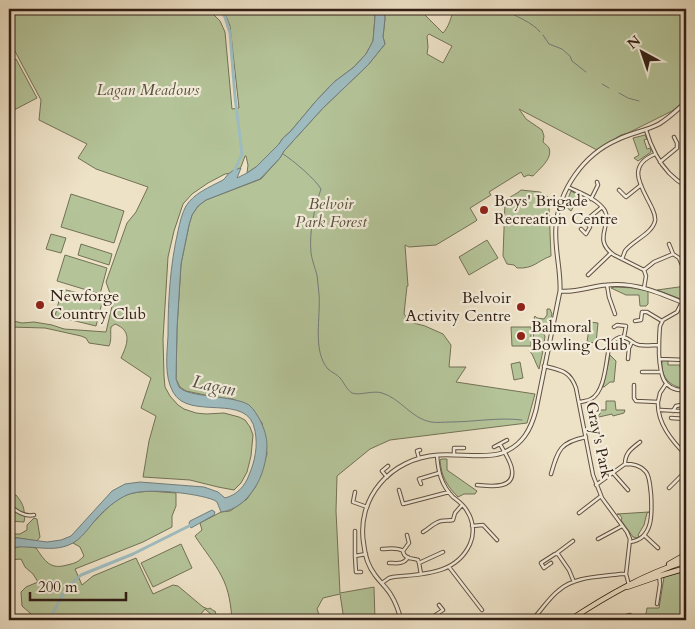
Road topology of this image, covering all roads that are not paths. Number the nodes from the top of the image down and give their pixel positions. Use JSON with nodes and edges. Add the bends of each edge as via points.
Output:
{"nodes":[{"id":1,"x":686,"y":102,"type":"edge"},
{"id":2,"x":646,"y":130,"type":"junction"},
{"id":3,"x":674,"y":137,"type":"dead end"},
{"id":4,"x":655,"y":154,"type":"junction"},
{"id":5,"x":660,"y":162,"type":"junction"},
{"id":6,"x":597,"y":182,"type":"dead end"},
{"id":7,"x":686,"y":184,"type":"edge"},
{"id":8,"x":641,"y":185,"type":"junction"},
{"id":9,"x":568,"y":187,"type":"junction"},
{"id":10,"x":686,"y":189,"type":"edge"},
{"id":11,"x":619,"y":190,"type":"dead end"},
{"id":12,"x":591,"y":199,"type":"junction"},
{"id":13,"x":602,"y":207,"type":"junction"},
{"id":14,"x":581,"y":229,"type":"dead end"},
{"id":15,"x":669,"y":244,"type":"dead end"},
{"id":16,"x":611,"y":253,"type":"junction"},
{"id":17,"x":673,"y":254,"type":"junction"},
{"id":18,"x":622,"y":259,"type":"junction"},
{"id":19,"x":644,"y":270,"type":"junction"},
{"id":20,"x":686,"y":274,"type":"edge"},
{"id":21,"x":588,"y":275,"type":"dead end"},
{"id":22,"x":607,"y":285,"type":"junction"},
{"id":23,"x":644,"y":288,"type":"junction"},
{"id":24,"x":560,"y":291,"type":"junction"},
{"id":25,"x":682,"y":302,"type":"junction"},
{"id":26,"x":686,"y":304,"type":"edge"},
{"id":27,"x":615,"y":314,"type":"dead end"},
{"id":28,"x":635,"y":321,"type":"dead end"},
{"id":29,"x":662,"y":321,"type":"junction"},
{"id":30,"x":614,"y":327,"type":"dead end"},
{"id":31,"x":624,"y":337,"type":"junction"},
{"id":32,"x":632,"y":342,"type":"junction"},
{"id":33,"x":659,"y":345,"type":"junction"},
{"id":34,"x":628,"y":359,"type":"dead end"},
{"id":35,"x":660,"y":359,"type":"junction"},
{"id":36,"x":686,"y":360,"type":"edge"},
{"id":37,"x":544,"y":366,"type":"junction"},
{"id":38,"x":642,"y":372,"type":"dead end"},
{"id":39,"x":660,"y":372,"type":"junction"},
{"id":40,"x":666,"y":384,"type":"junction"},
{"id":41,"x":634,"y":385,"type":"dead end"},
{"id":42,"x":686,"y":390,"type":"edge"},
{"id":43,"x":580,"y":402,"type":"junction"},
{"id":44,"x":658,"y":402,"type":"junction"},
{"id":45,"x":686,"y":404,"type":"edge"},
{"id":46,"x":661,"y":410,"type":"dead end"},
{"id":47,"x":686,"y":410,"type":"edge"},
{"id":48,"x":673,"y":411,"type":"junction"},
{"id":49,"x":671,"y":418,"type":"dead end"},
{"id":50,"x":686,"y":419,"type":"edge"},
{"id":51,"x":586,"y":437,"type":"junction"},
{"id":52,"x":507,"y":440,"type":"dead end"},
{"id":53,"x":640,"y":442,"type":"dead end"},
{"id":54,"x":500,"y":444,"type":"junction"},
{"id":55,"x":494,"y":447,"type":"dead end"},
{"id":56,"x":464,"y":448,"type":"dead end"},
{"id":57,"x":420,"y":450,"type":"dead end"},
{"id":58,"x":504,"y":452,"type":"junction"},
{"id":59,"x":437,"y":455,"type":"junction"},
{"id":60,"x":454,"y":455,"type":"junction"},
{"id":61,"x":686,"y":455,"type":"edge"},
{"id":62,"x":419,"y":458,"type":"junction"},
{"id":63,"x":625,"y":464,"type":"junction"},
{"id":64,"x":388,"y":466,"type":"dead end"},
{"id":65,"x":686,"y":471,"type":"edge"},
{"id":66,"x":439,"y":473,"type":"junction"},
{"id":67,"x":612,"y":473,"type":"junction"},
{"id":68,"x":551,"y":474,"type":"dead end"},
{"id":69,"x":387,"y":477,"type":"junction"},
{"id":70,"x":421,"y":484,"type":"dead end"},
{"id":71,"x":478,"y":485,"type":"dead end"},
{"id":72,"x":596,"y":485,"type":"junction"},
{"id":73,"x":669,"y":488,"type":"dead end"},
{"id":74,"x":399,"y":490,"type":"dead end"},
{"id":75,"x":628,"y":490,"type":"dead end"},
{"id":76,"x":355,"y":492,"type":"dead end"},
{"id":77,"x":449,"y":492,"type":"junction"},
{"id":78,"x":601,"y":496,"type":"junction"},
{"id":79,"x":462,"y":505,"type":"junction"},
{"id":80,"x":9,"y":506,"type":"edge"},
{"id":81,"x":367,"y":507,"type":"junction"},
{"id":82,"x":580,"y":513,"type":"dead end"},
{"id":83,"x":34,"y":515,"type":"dead end"},
{"id":84,"x":472,"y":526,"type":"junction"},
{"id":85,"x":622,"y":526,"type":"junction"},
{"id":86,"x":355,"y":531,"type":"dead end"},
{"id":87,"x":423,"y":532,"type":"dead end"},
{"id":88,"x":407,"y":535,"type":"dead end"},
{"id":89,"x":644,"y":535,"type":"junction"},
{"id":90,"x":598,"y":539,"type":"dead end"},
{"id":91,"x":497,"y":540,"type":"dead end"},
{"id":92,"x":573,"y":541,"type":"dead end"},
{"id":93,"x":630,"y":542,"type":"junction"},
{"id":94,"x":658,"y":548,"type":"dead end"},
{"id":95,"x":382,"y":549,"type":"dead end"},
{"id":96,"x":403,"y":551,"type":"junction"},
{"id":97,"x":442,"y":552,"type":"dead end"},
{"id":98,"x":556,"y":553,"type":"junction"},
{"id":99,"x":686,"y":553,"type":"edge"},
{"id":100,"x":366,"y":554,"type":"junction"},
{"id":101,"x":355,"y":556,"type":"junction"},
{"id":102,"x":408,"y":557,"type":"junction"},
{"id":103,"x":686,"y":561,"type":"edge"},
{"id":104,"x":389,"y":563,"type":"dead end"},
{"id":105,"x":419,"y":563,"type":"junction"},
{"id":106,"x":551,"y":564,"type":"dead end"},
{"id":107,"x":448,"y":567,"type":"junction"},
{"id":108,"x":686,"y":568,"type":"edge"},
{"id":109,"x":351,"y":572,"type":"dead end"},
{"id":110,"x":356,"y":572,"type":"junction"},
{"id":111,"x":361,"y":572,"type":"dead end"},
{"id":112,"x":421,"y":574,"type":"junction"},
{"id":113,"x":626,"y":574,"type":"junction"},
{"id":114,"x":658,"y":574,"type":"junction"},
{"id":115,"x":574,"y":582,"type":"junction"},
{"id":116,"x":382,"y":583,"type":"junction"},
{"id":117,"x":630,"y":585,"type":"junction"},
{"id":118,"x":657,"y":604,"type":"dead end"},
{"id":119,"x":439,"y":605,"type":"dead end"},
{"id":120,"x":482,"y":610,"type":"dead end"},
{"id":121,"x":630,"y":615,"type":"dead end"},
{"id":122,"x":401,"y":620,"type":"edge"},
{"id":123,"x":428,"y":620,"type":"edge"},
{"id":124,"x":532,"y":620,"type":"edge"},
{"id":125,"x":570,"y":620,"type":"edge"},
{"id":126,"x":618,"y":620,"type":"edge"}],
"edges":[{"from":1,"to":2,"type":"street"},
{"from":2,"to":4,"type":"street"},
{"from":2,"to":9,"type":"street","via":[[619,138],[597,152],[582,166]]},
{"from":3,"to":5,"type":"street","via":[[677,148]]},
{"from":4,"to":5,"type":"street"},
{"from":4,"to":8,"type":"street","via":[[640,165]]},
{"from":5,"to":7,"type":"street","via":[[678,182]]},
{"from":6,"to":12,"type":"street"},
{"from":7,"to":10,"type":"street"},
{"from":8,"to":11,"type":"street","via":[[626,197]]},
{"from":8,"to":18,"type":"street","via":[[654,212],[655,222],[625,251]]},
{"from":9,"to":12,"type":"street"},
{"from":9,"to":24,"type":"street","via":[[556,225]]},
{"from":12,"to":13,"type":"street"},
{"from":13,"to":14,"type":"street","via":[[585,221],[590,227],[586,234]]},
{"from":13,"to":16,"type":"street","via":[[607,217],[603,236]]},
{"from":15,"to":17,"type":"street"},
{"from":16,"to":18,"type":"street"},
{"from":16,"to":21,"type":"street"},
{"from":17,"to":19,"type":"street"},
{"from":17,"to":20,"type":"street","via":[[679,258]]},
{"from":18,"to":19,"type":"street"},
{"from":19,"to":23,"type":"street"},
{"from":22,"to":23,"type":"street"},
{"from":22,"to":24,"type":"street","via":[[578,292]]},
{"from":22,"to":27,"type":"street"},
{"from":23,"to":25,"type":"street"},
{"from":24,"to":37,"type":"street"},
{"from":25,"to":26,"type":"street"},
{"from":25,"to":29,"type":"street","via":[[677,312]]},
{"from":28,"to":29,"type":"street","via":[[640,320],[642,312],[647,312]]},
{"from":29,"to":33,"type":"street"},
{"from":30,"to":31,"type":"street","via":[[626,326]]},
{"from":31,"to":32,"type":"street"},
{"from":31,"to":43,"type":"street","via":[[610,344],[599,392],[592,399]]},
{"from":32,"to":33,"type":"street"},
{"from":32,"to":34,"type":"street"},
{"from":33,"to":35,"type":"street"},
{"from":35,"to":36,"type":"street"},
{"from":35,"to":39,"type":"street"},
{"from":37,"to":43,"type":"street","name":"Gray's Park","via":[[568,374]]},
{"from":37,"to":58,"type":"street","via":[[530,428],[519,442]]},
{"from":38,"to":39,"type":"street"},
{"from":39,"to":40,"type":"street"},
{"from":40,"to":42,"type":"street"},
{"from":40,"to":44,"type":"street"},
{"from":41,"to":44,"type":"street","via":[[636,401]]},
{"from":43,"to":51,"type":"street","name":"Gray's Park"},
{"from":44,"to":61,"type":"street","via":[[665,428]]},
{"from":45,"to":48,"type":"street","via":[[676,406]]},
{"from":46,"to":48,"type":"street"},
{"from":47,"to":48,"type":"street"},
{"from":49,"to":50,"type":"street"},
{"from":51,"to":68,"type":"street","via":[[563,446]]},
{"from":51,"to":72,"type":"street","name":"Gray's Park"},
{"from":52,"to":54,"type":"street"},
{"from":53,"to":63,"type":"street","via":[[627,453]]},
{"from":54,"to":55,"type":"street"},
{"from":54,"to":58,"type":"street"},
{"from":56,"to":60,"type":"street","via":[[454,448]]},
{"from":57,"to":62,"type":"street","via":[[417,451]]},
{"from":58,"to":60,"type":"street"},
{"from":58,"to":71,"type":"street","via":[[512,470],[510,479],[500,486]]},
{"from":59,"to":60,"type":"street"},
{"from":59,"to":62,"type":"street"},
{"from":59,"to":66,"type":"street"},
{"from":62,"to":69,"type":"street","via":[[402,465]]},
{"from":63,"to":67,"type":"street"},
{"from":63,"to":89,"type":"street","via":[[640,467],[648,476],[652,513]]},
{"from":64,"to":69,"type":"street","via":[[382,471]]},
{"from":65,"to":73,"type":"street"},
{"from":66,"to":70,"type":"street","via":[[419,479]]},
{"from":66,"to":77,"type":"street"},
{"from":67,"to":72,"type":"street"},
{"from":67,"to":75,"type":"street"},
{"from":69,"to":81,"type":"street","via":[[376,488]]},
{"from":72,"to":78,"type":"street","name":"Gray's Park"},
{"from":74,"to":77,"type":"street","via":[[403,504]]},
{"from":76,"to":81,"type":"street","via":[[353,502]]},
{"from":77,"to":79,"type":"street"},
{"from":78,"to":82,"type":"street"},
{"from":78,"to":85,"type":"street","name":"Gray's Park"},
{"from":79,"to":84,"type":"street","via":[[468,511]]},
{"from":79,"to":87,"type":"street","via":[[453,520],[439,522]]},
{"from":80,"to":83,"type":"street","via":[[24,515]]},
{"from":81,"to":100,"type":"street","via":[[363,520]]},
{"from":84,"to":91,"type":"street","via":[[483,524]]},
{"from":84,"to":107,"type":"street","via":[[468,549]]},
{"from":85,"to":90,"type":"street"},
{"from":85,"to":93,"type":"street","name":"Gray's Park"},
{"from":86,"to":101,"type":"street"},
{"from":88,"to":96,"type":"street","via":[[409,543]]},
{"from":89,"to":93,"type":"street"},
{"from":89,"to":94,"type":"street"},
{"from":92,"to":98,"type":"street"},
{"from":93,"to":113,"type":"street"},
{"from":95,"to":96,"type":"street"},
{"from":96,"to":102,"type":"street"},
{"from":97,"to":105,"type":"street"},
{"from":98,"to":106,"type":"street","via":[[541,563],[544,568]]},
{"from":98,"to":115,"type":"street"},
{"from":99,"to":114,"type":"highway"},
{"from":100,"to":101,"type":"street"},
{"from":100,"to":116,"type":"street"},
{"from":101,"to":110,"type":"street"},
{"from":102,"to":104,"type":"street","via":[[403,563]]},
{"from":102,"to":105,"type":"street"},
{"from":103,"to":114,"type":"highway"},
{"from":105,"to":112,"type":"street"},
{"from":107,"to":112,"type":"street"},
{"from":107,"to":120,"type":"street"},
{"from":108,"to":114,"type":"highway"},
{"from":109,"to":110,"type":"street"},
{"from":110,"to":111,"type":"street"},
{"from":112,"to":116,"type":"street","via":[[388,578]]},
{"from":113,"to":115,"type":"street"},
{"from":113,"to":117,"type":"street"},
{"from":114,"to":117,"type":"highway"},
{"from":114,"to":118,"type":"street"},
{"from":115,"to":124,"type":"street","via":[[556,592]]},
{"from":116,"to":122,"type":"street","via":[[396,604]]},
{"from":117,"to":125,"type":"highway"},
{"from":119,"to":123,"type":"street","via":[[443,610]]},
{"from":121,"to":126,"type":"street"}]}
